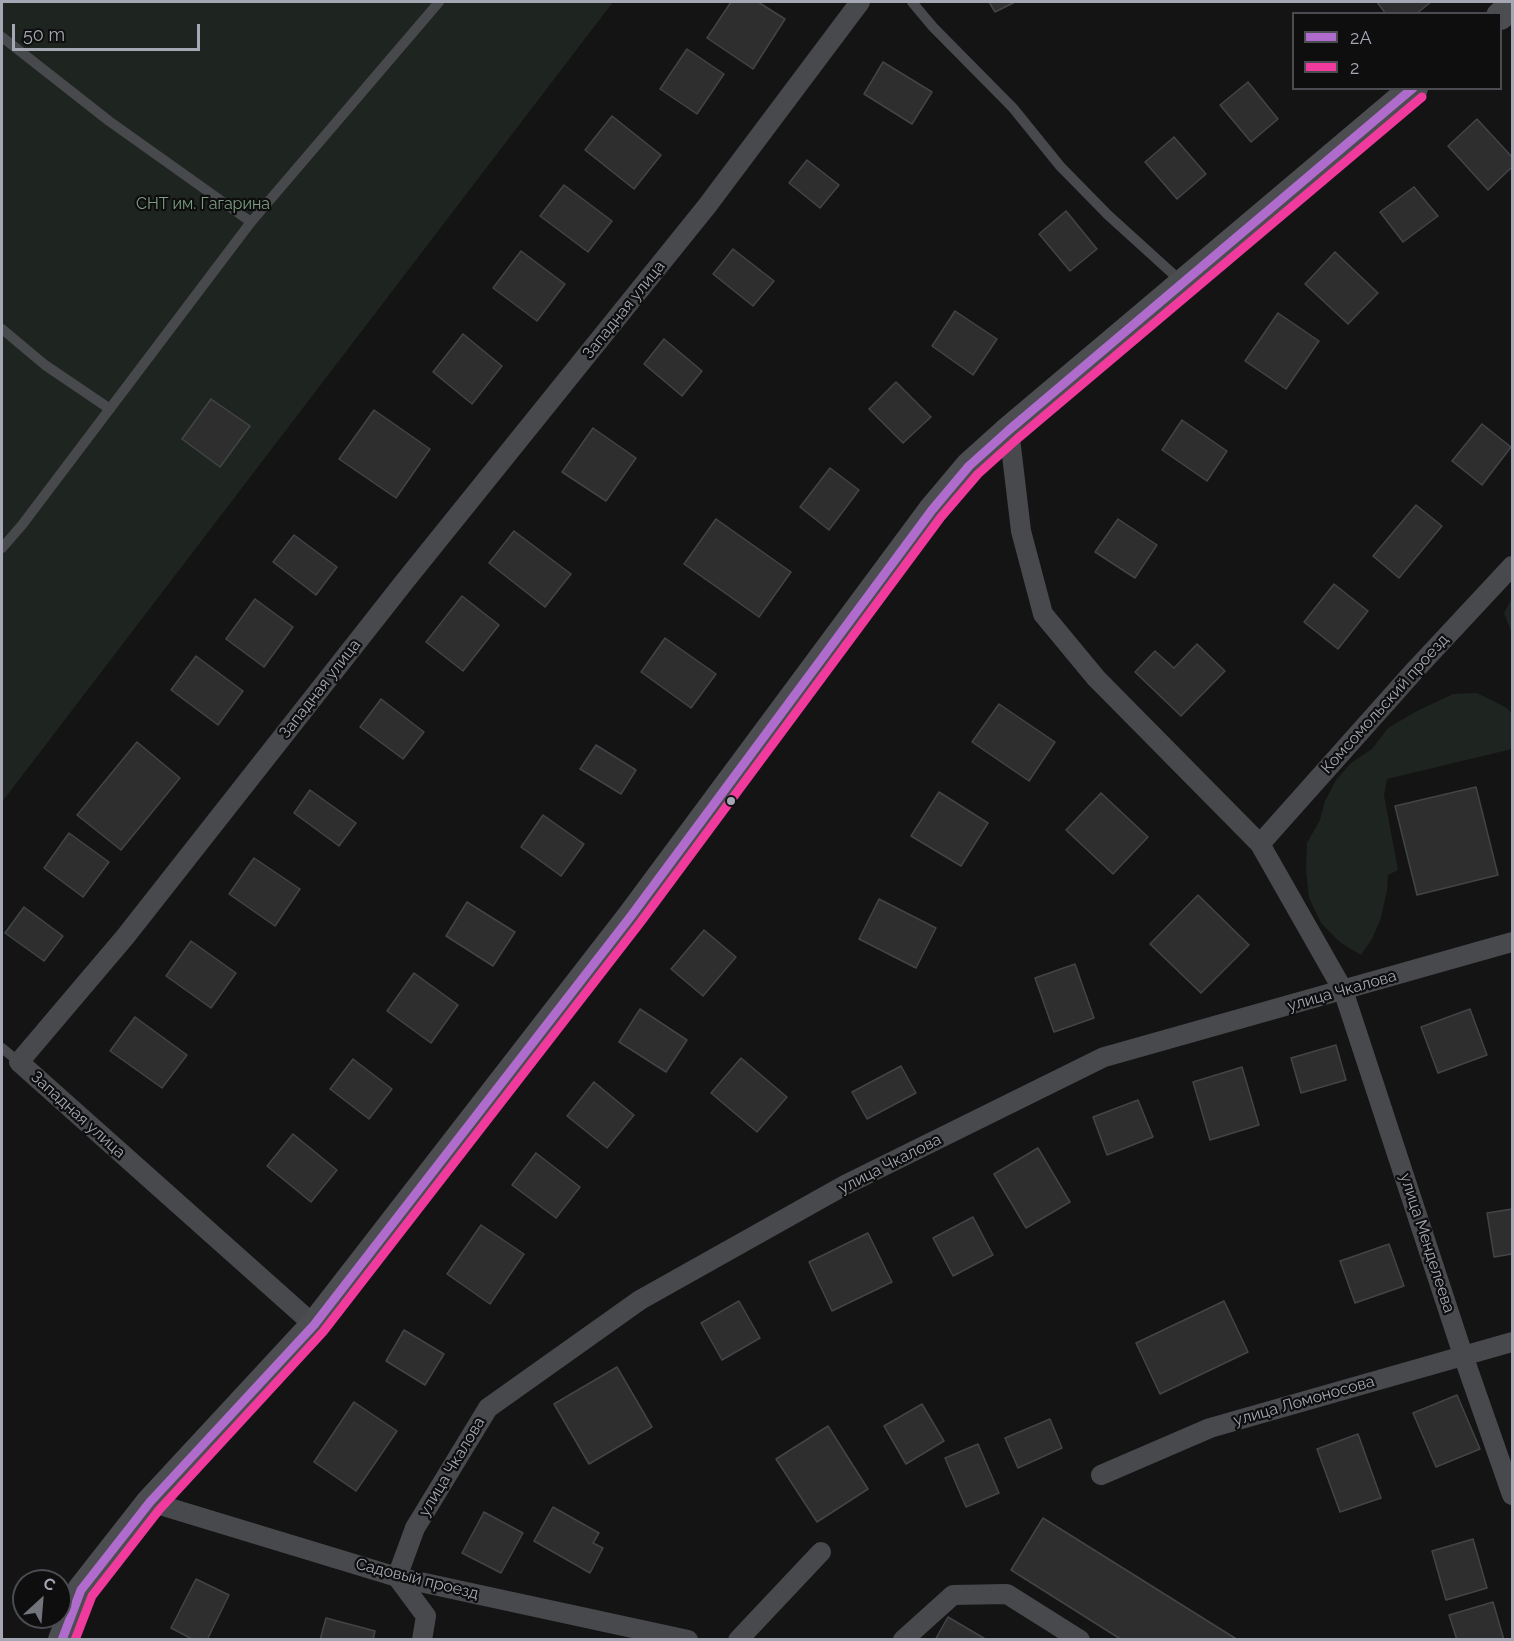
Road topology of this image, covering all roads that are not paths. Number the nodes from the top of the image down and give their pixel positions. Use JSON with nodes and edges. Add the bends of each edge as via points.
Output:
{"nodes":[{"id":1,"x":439,"y":2,"type":"edge"},
{"id":2,"x":860,"y":2,"type":"edge"},
{"id":3,"x":912,"y":2,"type":"edge"},
{"id":4,"x":2,"y":37,"type":"edge"},
{"id":5,"x":1412,"y":90,"type":"edge"},
{"id":6,"x":252,"y":222,"type":"junction"},
{"id":7,"x":1183,"y":283,"type":"junction"},
{"id":8,"x":2,"y":330,"type":"edge"},
{"id":9,"x":110,"y":409,"type":"junction"},
{"id":10,"x":1009,"y":430,"type":"junction"},
{"id":11,"x":2,"y":548,"type":"edge"},
{"id":12,"x":1512,"y":566,"type":"edge"},
{"id":13,"x":1260,"y":844,"type":"junction"},
{"id":14,"x":1512,"y":942,"type":"edge"},
{"id":15,"x":1343,"y":990,"type":"junction"},
{"id":16,"x":2,"y":1048,"type":"edge"},
{"id":17,"x":20,"y":1062,"type":"junction"},
{"id":18,"x":314,"y":1325,"type":"junction"},
{"id":19,"x":1512,"y":1342,"type":"edge"},
{"id":20,"x":1463,"y":1355,"type":"junction"},
{"id":21,"x":1101,"y":1475,"type":"dead end"},
{"id":22,"x":1512,"y":1495,"type":"edge"},
{"id":23,"x":150,"y":1502,"type":"junction"},
{"id":24,"x":821,"y":1552,"type":"dead end"},
{"id":25,"x":397,"y":1576,"type":"junction"},
{"id":26,"x":62,"y":1640,"type":"edge"},
{"id":27,"x":422,"y":1640,"type":"edge"},
{"id":28,"x":688,"y":1640,"type":"edge"},
{"id":29,"x":738,"y":1640,"type":"edge"},
{"id":30,"x":903,"y":1640,"type":"edge"},
{"id":31,"x":1080,"y":1640,"type":"edge"}],
"edges":[{"from":1,"to":6,"type":"lane"},
{"from":2,"to":17,"type":"street","name":"Западная улица","via":[[707,206],[125,937]]},
{"from":3,"to":7,"type":"lane","via":[[1013,108],[1060,166]]},
{"from":4,"to":6,"type":"lane","via":[[109,121]]},
{"from":5,"to":7,"type":"street"},
{"from":6,"to":9,"type":"lane"},
{"from":7,"to":10,"type":"street"},
{"from":8,"to":9,"type":"lane"},
{"from":9,"to":11,"type":"lane"},
{"from":10,"to":13,"type":"street","name":"улица Менделеева","via":[[1021,531],[1043,614],[1096,678]]},
{"from":10,"to":18,"type":"street","via":[[969,466],[932,510],[632,916]]},
{"from":12,"to":13,"type":"street","name":"Комсомольский проезд"},
{"from":13,"to":15,"type":"street","name":"улица Менделеева"},
{"from":14,"to":15,"type":"street","name":"улица Чкалова"},
{"from":15,"to":20,"type":"street","name":"улица Менделеева"},
{"from":15,"to":25,"type":"street","name":"улица Чкалова","via":[[1104,1056],[846,1185],[640,1300],[488,1408],[415,1528]]},
{"from":16,"to":17,"type":"lane"},
{"from":17,"to":18,"type":"street","name":"Западная улица"},
{"from":18,"to":23,"type":"street"},
{"from":19,"to":20,"type":"street","name":"улица Ломоносова"},
{"from":20,"to":21,"type":"street","name":"улица Ломоносова","via":[[1210,1428]]},
{"from":20,"to":22,"type":"street","name":"улица Менделеева"},
{"from":23,"to":25,"type":"street","name":"Садовый проезд"},
{"from":23,"to":26,"type":"street","via":[[81,1590]]},
{"from":24,"to":29,"type":"street"},
{"from":25,"to":27,"type":"street","via":[[426,1616]]},
{"from":25,"to":28,"type":"street","name":"Садовый проезд"},
{"from":30,"to":31,"type":"street","via":[[953,1595],[996,1594],[1007,1594]]}]}
